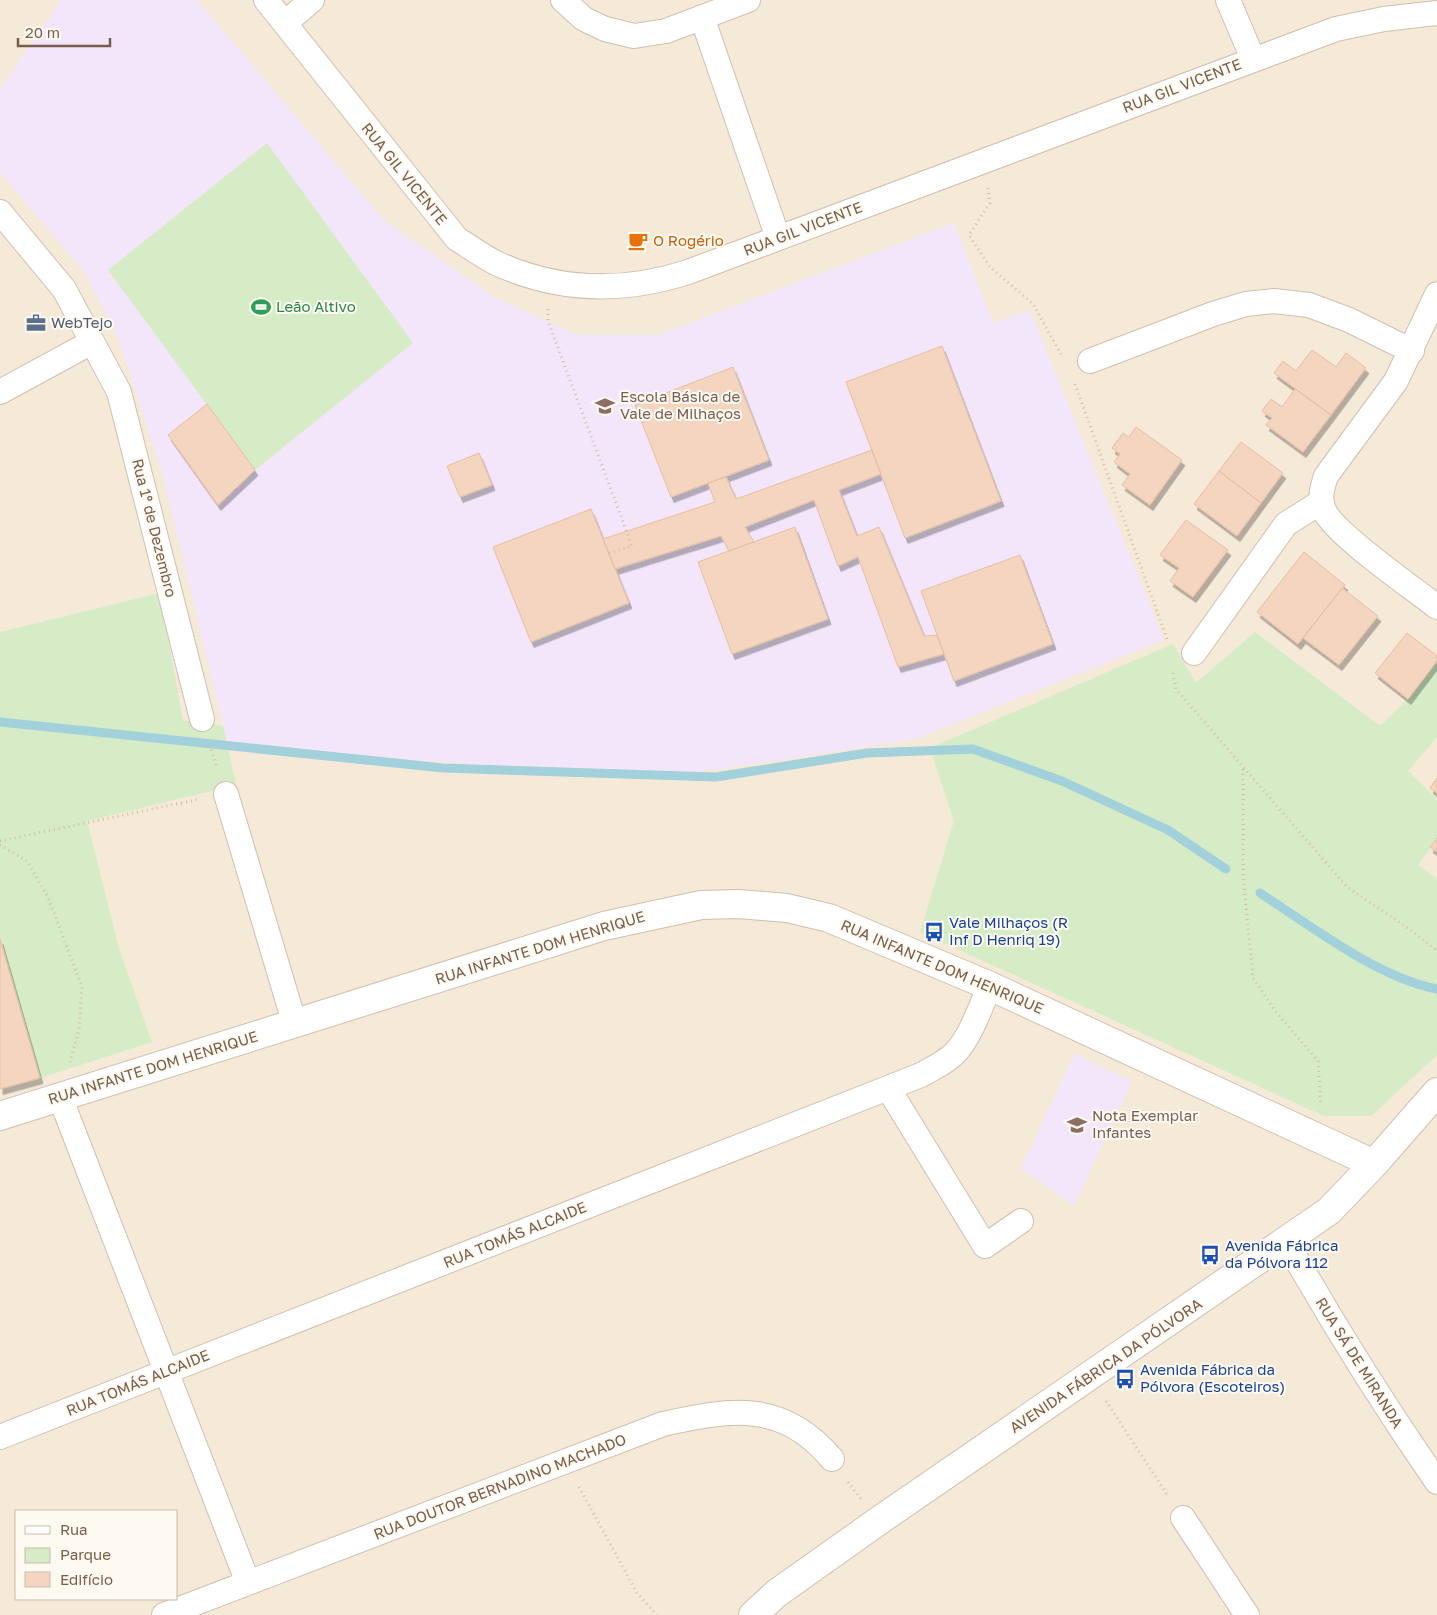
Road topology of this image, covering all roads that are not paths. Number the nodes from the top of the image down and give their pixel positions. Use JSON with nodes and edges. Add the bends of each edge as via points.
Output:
{"nodes":[{"id":1,"x":266,"y":0,"type":"edge"},
{"id":2,"x":312,"y":0,"type":"edge"},
{"id":3,"x":563,"y":0,"type":"edge"},
{"id":4,"x":748,"y":0,"type":"edge"},
{"id":5,"x":1228,"y":0,"type":"edge"},
{"id":6,"x":1427,"y":9,"type":"edge"},
{"id":7,"x":702,"y":17,"type":"junction"},
{"id":8,"x":285,"y":23,"type":"junction"},
{"id":9,"x":1253,"y":59,"type":"junction"},
{"id":10,"x":0,"y":212,"type":"edge"},
{"id":11,"x":778,"y":238,"type":"junction"},
{"id":12,"x":1437,"y":294,"type":"edge"},
{"id":13,"x":92,"y":342,"type":"junction"},
{"id":14,"x":1412,"y":350,"type":"junction"},
{"id":15,"x":1090,"y":361,"type":"dead end"},
{"id":16,"x":0,"y":392,"type":"edge"},
{"id":17,"x":1321,"y":502,"type":"junction"},
{"id":18,"x":1437,"y":607,"type":"edge"},
{"id":19,"x":1194,"y":653,"type":"dead end"},
{"id":20,"x":202,"y":720,"type":"dead end"},
{"id":21,"x":226,"y":794,"type":"road end"},
{"id":22,"x":990,"y":986,"type":"junction"},
{"id":23,"x":295,"y":1025,"type":"junction"},
{"id":24,"x":888,"y":1088,"type":"junction"},
{"id":25,"x":1437,"y":1092,"type":"edge"},
{"id":26,"x":60,"y":1097,"type":"junction"},
{"id":27,"x":0,"y":1116,"type":"edge"},
{"id":28,"x":1374,"y":1164,"type":"junction"},
{"id":29,"x":1021,"y":1221,"type":"dead end"},
{"id":30,"x":1286,"y":1242,"type":"junction"},
{"id":31,"x":166,"y":1372,"type":"junction"},
{"id":32,"x":0,"y":1438,"type":"edge"},
{"id":33,"x":832,"y":1459,"type":"road end"},
{"id":34,"x":1437,"y":1482,"type":"edge"},
{"id":35,"x":1183,"y":1518,"type":"road end"},
{"id":36,"x":248,"y":1583,"type":"junction"},
{"id":37,"x":164,"y":1615,"type":"edge"},
{"id":38,"x":752,"y":1615,"type":"edge"},
{"id":39,"x":1247,"y":1615,"type":"edge"}],
"edges":[{"from":1,"to":8,"type":"street","name":"RUA GIL VICENTE"},
{"from":2,"to":8,"type":"street"},
{"from":3,"to":7,"type":"street","via":[[584,19],[605,29],[634,36],[666,31]]},
{"from":4,"to":7,"type":"street"},
{"from":5,"to":9,"type":"street"},
{"from":6,"to":9,"type":"street","name":"RUA GIL VICENTE","via":[[1336,29]]},
{"from":7,"to":11,"type":"street"},
{"from":8,"to":11,"type":"street","name":"RUA GIL VICENTE","via":[[457,238],[495,262],[550,283],[575,286],[654,283]]},
{"from":9,"to":11,"type":"street","name":"RUA GIL VICENTE"},
{"from":10,"to":13,"type":"street","name":"Rua 1º de Dezembro","via":[[64,289]]},
{"from":12,"to":14,"type":"street"},
{"from":13,"to":16,"type":"street"},
{"from":13,"to":20,"type":"street","name":"Rua 1º de Dezembro","via":[[122,402]]},
{"from":14,"to":15,"type":"street","via":[[1309,305],[1274,301],[1246,304],[1213,314]]},
{"from":14,"to":17,"type":"street","via":[[1396,381],[1326,476]]},
{"from":17,"to":18,"type":"street","via":[[1332,524]]},
{"from":17,"to":19,"type":"street","via":[[1286,524]]},
{"from":21,"to":23,"type":"street"},
{"from":22,"to":23,"type":"street","name":"RUA INFANTE DOM HENRIQUE","via":[[829,918],[787,908],[701,905],[604,926]]},
{"from":22,"to":24,"type":"street","name":"RUA TOMÁS ALCAIDE","via":[[957,1051],[934,1068]]},
{"from":22,"to":28,"type":"street","name":"RUA INFANTE DOM HENRIQUE"},
{"from":23,"to":26,"type":"street","name":"RUA INFANTE DOM HENRIQUE"},
{"from":24,"to":29,"type":"street","via":[[985,1246]]},
{"from":24,"to":31,"type":"street","name":"RUA TOMÁS ALCAIDE"},
{"from":25,"to":28,"type":"street","name":"AVENIDA FÁBRICA DA PÓLVORA"},
{"from":26,"to":27,"type":"street","name":"RUA INFANTE DOM HENRIQUE"},
{"from":26,"to":31,"type":"street"},
{"from":28,"to":30,"type":"street","name":"AVENIDA FÁBRICA DA PÓLVORA","via":[[1328,1211]]},
{"from":30,"to":34,"type":"street","name":"RUA SÁ DE MIRANDA","via":[[1332,1323]]},
{"from":30,"to":38,"type":"street","name":"AVENIDA FÁBRICA DA PÓLVORA","via":[[878,1522],[777,1593]]},
{"from":31,"to":32,"type":"street","name":"RUA TOMÁS ALCAIDE"},
{"from":31,"to":36,"type":"street"},
{"from":33,"to":36,"type":"street","name":"RUA DOUTOR BERNADINO MACHADO","via":[[816,1440],[798,1427],[774,1417],[744,1413],[709,1414],[664,1424]]},
{"from":35,"to":39,"type":"street"},
{"from":36,"to":37,"type":"street","name":"RUA DOUTOR BERNADINO MACHADO"}]}
